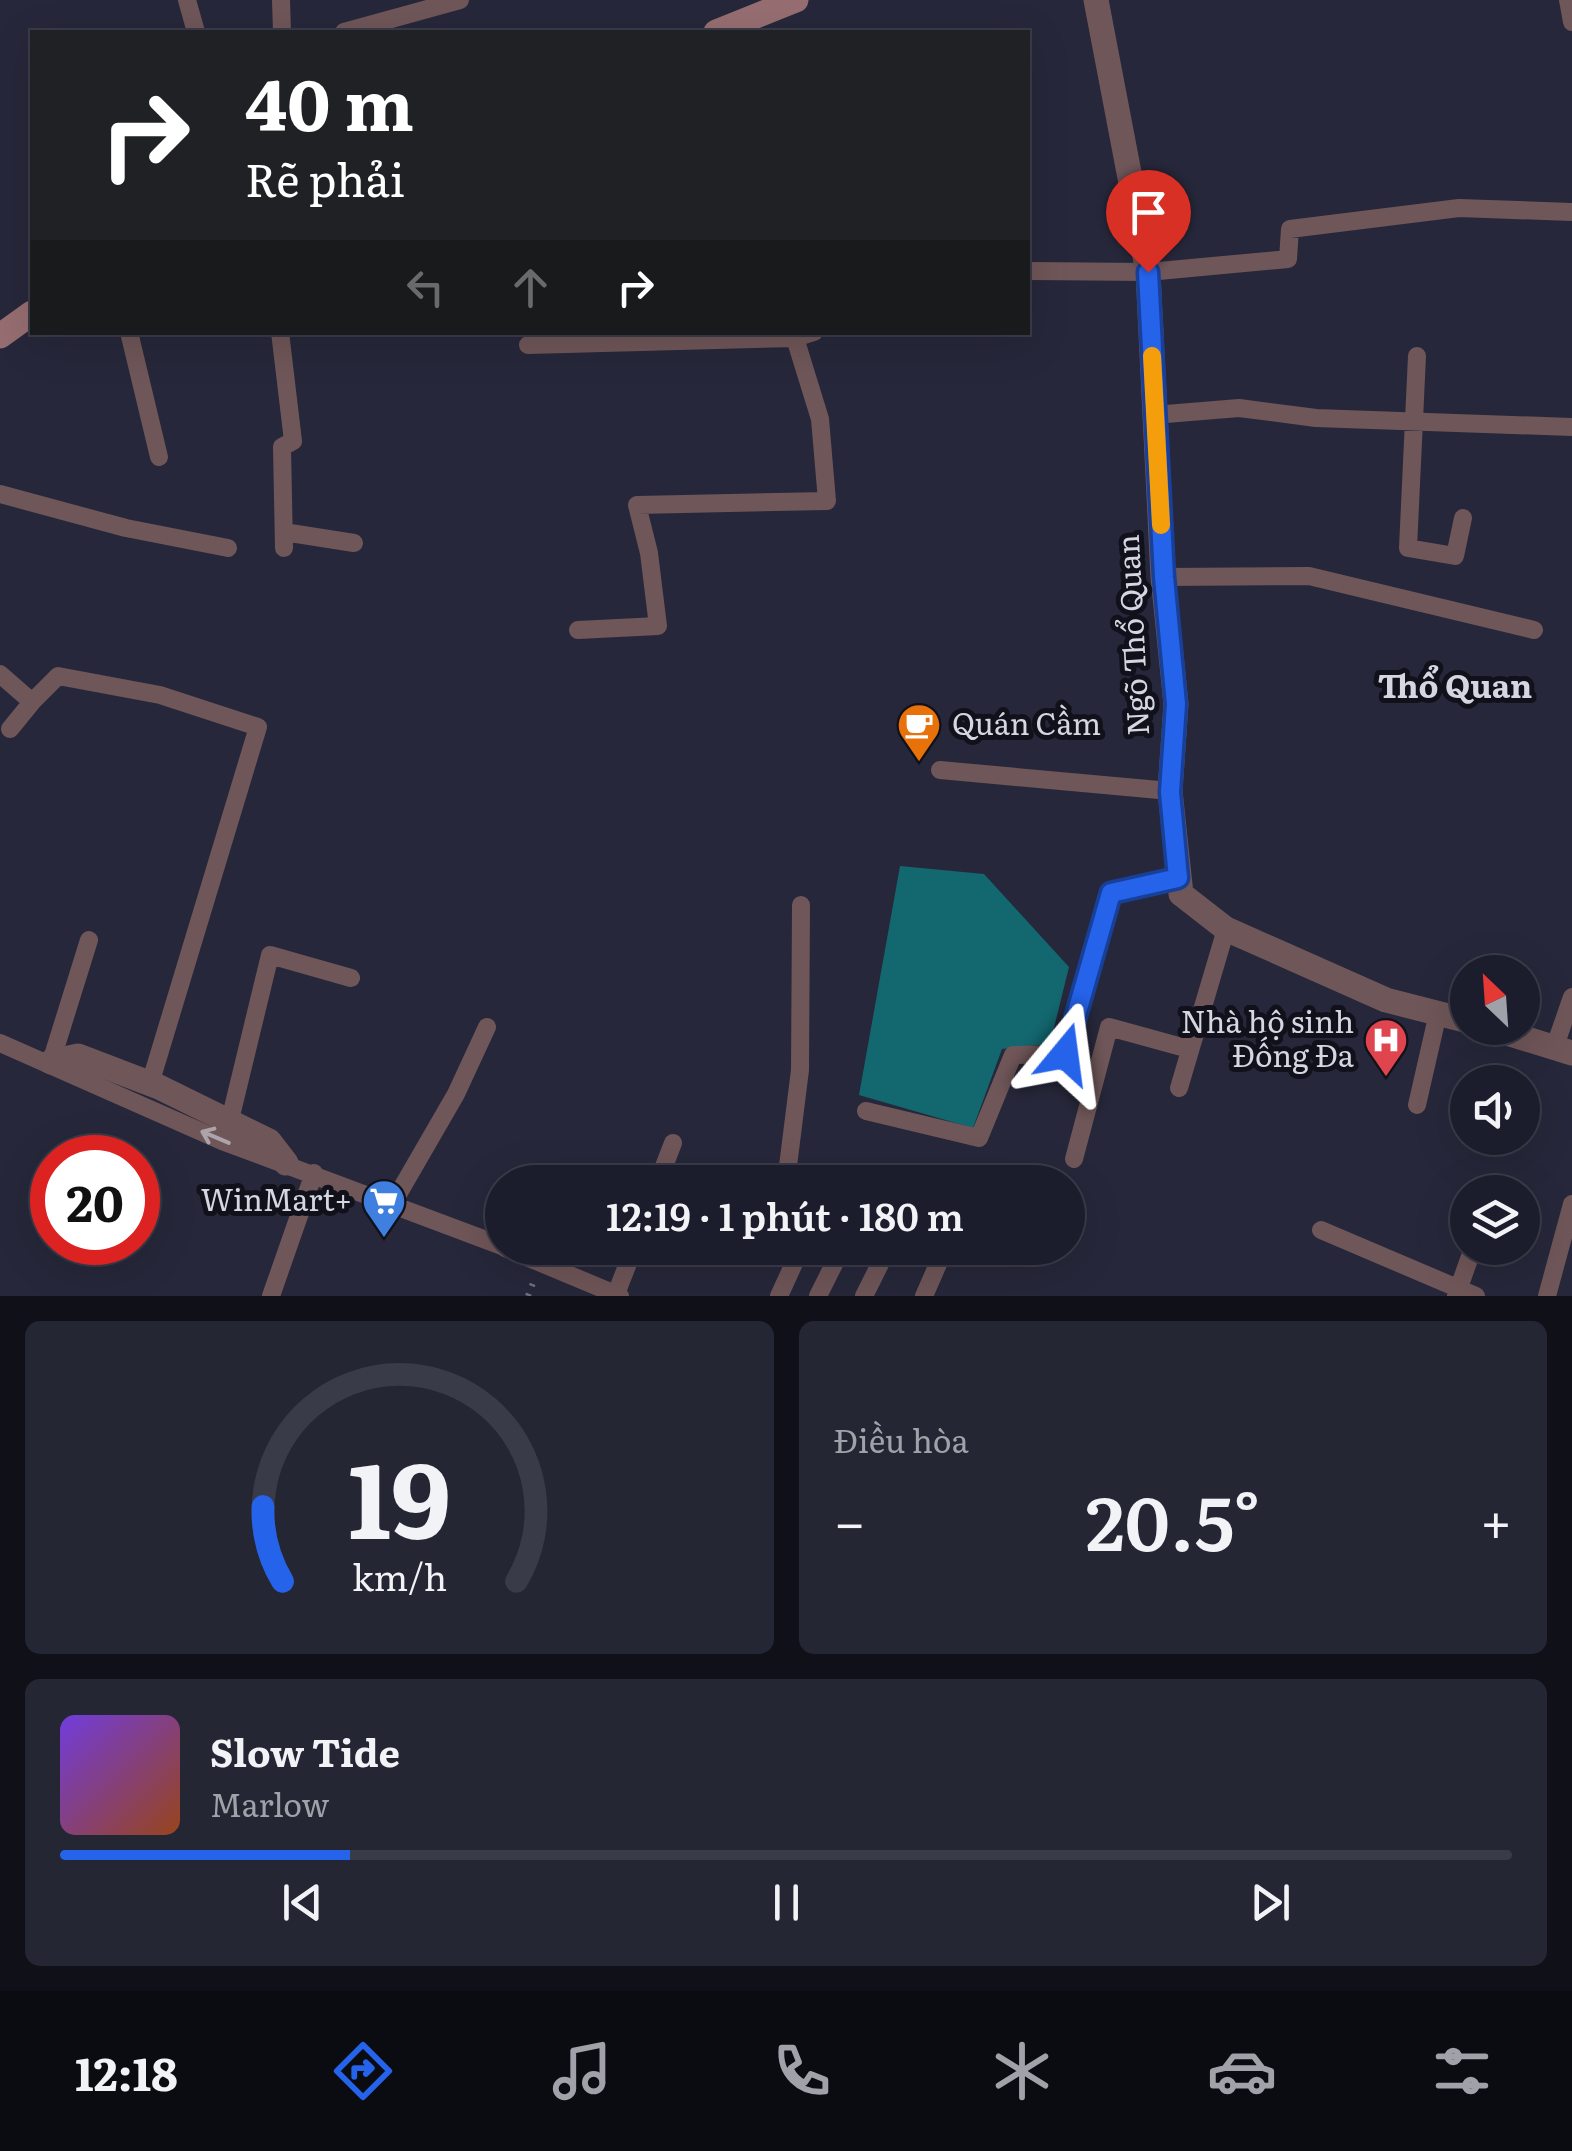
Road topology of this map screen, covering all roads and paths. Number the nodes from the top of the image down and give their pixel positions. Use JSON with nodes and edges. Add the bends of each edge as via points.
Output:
{"nodes":[{"id":1,"x":187,"y":0,"type":"edge"},
{"id":2,"x":281,"y":0,"type":"edge"},
{"id":3,"x":460,"y":0,"type":"edge"},
{"id":4,"x":796,"y":0,"type":"edge"},
{"id":5,"x":1096,"y":0,"type":"edge"},
{"id":6,"x":1568,"y":0,"type":"edge"},
{"id":7,"x":750,"y":8,"type":"edge"},
{"id":8,"x":1572,"y":22,"type":"edge"},
{"id":9,"x":195,"y":30,"type":"edge"},
{"id":10,"x":282,"y":30,"type":"edge"},
{"id":11,"x":351,"y":30,"type":"edge"},
{"id":12,"x":719,"y":30,"type":"edge"},
{"id":13,"x":1572,"y":212,"type":"edge"},
{"id":14,"x":1030,"y":271,"type":"edge"},
{"id":15,"x":1148,"y":272,"type":"junction"},
{"id":16,"x":30,"y":315,"type":"edge"},
{"id":17,"x":130,"y":335,"type":"edge"},
{"id":18,"x":280,"y":335,"type":"edge"},
{"id":19,"x":804,"y":335,"type":"edge"},
{"id":20,"x":0,"y":336,"type":"edge"},
{"id":21,"x":795,"y":338,"type":"junction"},
{"id":22,"x":528,"y":345,"type":"dead end"},
{"id":23,"x":1417,"y":356,"type":"dead end"},
{"id":24,"x":1154,"y":415,"type":"junction"},
{"id":25,"x":1412,"y":418,"type":"junction"},
{"id":26,"x":1572,"y":427,"type":"edge"},
{"id":27,"x":159,"y":457,"type":"dead end"},
{"id":28,"x":0,"y":494,"type":"edge"},
{"id":29,"x":1462,"y":518,"type":"dead end"},
{"id":30,"x":354,"y":543,"type":"dead end"},
{"id":31,"x":228,"y":548,"type":"dead end"},
{"id":32,"x":1164,"y":577,"type":"junction"},
{"id":33,"x":578,"y":630,"type":"dead end"},
{"id":34,"x":1534,"y":630,"type":"dead end"},
{"id":35,"x":0,"y":674,"type":"edge"},
{"id":36,"x":32,"y":702,"type":"junction"},
{"id":37,"x":10,"y":730,"type":"dead end"},
{"id":38,"x":940,"y":770,"type":"dead end"},
{"id":39,"x":1170,"y":792,"type":"junction"},
{"id":40,"x":1178,"y":878,"type":"junction"},
{"id":41,"x":801,"y":905,"type":"dead end"},
{"id":42,"x":1226,"y":928,"type":"junction"},
{"id":43,"x":89,"y":940,"type":"dead end"},
{"id":44,"x":351,"y":978,"type":"dead end"},
{"id":45,"x":1572,"y":997,"type":"edge"},
{"id":46,"x":1438,"y":1012,"type":"junction"},
{"id":47,"x":1450,"y":1016,"type":"edge"},
{"id":48,"x":487,"y":1027,"type":"dead end"},
{"id":49,"x":0,"y":1043,"type":"edge"},
{"id":50,"x":1188,"y":1049,"type":"junction"},
{"id":51,"x":1564,"y":1049,"type":"edge"},
{"id":52,"x":51,"y":1062,"type":"junction"},
{"id":53,"x":150,"y":1084,"type":"junction"},
{"id":54,"x":1179,"y":1088,"type":"dead end"},
{"id":55,"x":1417,"y":1106,"type":"dead end"},
{"id":56,"x":866,"y":1112,"type":"dead end"},
{"id":57,"x":230,"y":1120,"type":"junction"},
{"id":58,"x":673,"y":1143,"type":"dead end"},
{"id":59,"x":1074,"y":1160,"type":"dead end"},
{"id":60,"x":286,"y":1163,"type":"junction"},
{"id":61,"x":665,"y":1165,"type":"edge"},
{"id":62,"x":788,"y":1165,"type":"edge"},
{"id":63,"x":314,"y":1172,"type":"junction"},
{"id":64,"x":393,"y":1202,"type":"junction"},
{"id":65,"x":1572,"y":1204,"type":"edge"},
{"id":66,"x":1321,"y":1230,"type":"dead end"},
{"id":67,"x":485,"y":1239,"type":"edge"},
{"id":68,"x":547,"y":1265,"type":"edge"},
{"id":69,"x":628,"y":1265,"type":"edge"},
{"id":70,"x":793,"y":1265,"type":"edge"},
{"id":71,"x":834,"y":1265,"type":"edge"},
{"id":72,"x":880,"y":1265,"type":"edge"},
{"id":73,"x":938,"y":1265,"type":"edge"},
{"id":74,"x":1470,"y":1265,"type":"edge"},
{"id":75,"x":1464,"y":1294,"type":"edge"},
{"id":76,"x":618,"y":1295,"type":"edge"},
{"id":77,"x":271,"y":1296,"type":"edge"},
{"id":78,"x":779,"y":1296,"type":"edge"},
{"id":79,"x":818,"y":1296,"type":"edge"},
{"id":80,"x":864,"y":1296,"type":"edge"},
{"id":81,"x":924,"y":1296,"type":"edge"},
{"id":82,"x":1547,"y":1296,"type":"edge"}],
"edges":[{"from":1,"to":9,"type":"lane"},
{"from":2,"to":10,"type":"lane"},
{"from":3,"to":11,"type":"lane"},
{"from":4,"to":7,"type":"main road"},
{"from":5,"to":15,"type":"street","name":"Ngõ Thổ Quan"},
{"from":6,"to":8,"type":"lane"},
{"from":7,"to":12,"type":"main road"},
{"from":13,"to":15,"type":"lane","via":[[1459,208],[1290,230],[1288,259]]},
{"from":14,"to":15,"type":"lane"},
{"from":15,"to":24,"type":"street","name":"Ngõ Thổ Quan"},
{"from":16,"to":20,"type":"main road"},
{"from":17,"to":27,"type":"lane"},
{"from":18,"to":30,"type":"lane","via":[[293,440],[282,448],[284,540]]},
{"from":19,"to":21,"type":"lane"},
{"from":21,"to":22,"type":"lane"},
{"from":21,"to":33,"type":"lane","via":[[820,419],[827,501],[636,505],[650,553],[658,626]]},
{"from":23,"to":25,"type":"lane"},
{"from":24,"to":25,"type":"lane","via":[[1239,408],[1316,418]]},
{"from":24,"to":32,"type":"street","name":"Ngõ Thổ Quan"},
{"from":25,"to":26,"type":"lane"},
{"from":25,"to":29,"type":"lane","via":[[1408,548],[1455,556]]},
{"from":28,"to":31,"type":"lane"},
{"from":32,"to":34,"type":"lane","via":[[1309,576]]},
{"from":32,"to":39,"type":"street","name":"Ngõ Thổ Quan","via":[[1176,704]]},
{"from":35,"to":36,"type":"lane"},
{"from":36,"to":37,"type":"lane"},
{"from":36,"to":53,"type":"lane","via":[[58,676],[160,695],[258,726]]},
{"from":38,"to":39,"type":"lane"},
{"from":39,"to":40,"type":"street","name":"Ngõ Thổ Quan"},
{"from":40,"to":42,"type":"street","via":[[1192,906]]},
{"from":40,"to":56,"type":"lane","via":[[1111,893],[1065,1054],[1013,1055],[979,1138]]},
{"from":41,"to":62,"type":"lane","via":[[800,1070]]},
{"from":42,"to":46,"type":"street","via":[[1386,1000]]},
{"from":42,"to":50,"type":"lane"},
{"from":43,"to":52,"type":"lane"},
{"from":44,"to":57,"type":"lane","via":[[270,955]]},
{"from":45,"to":51,"type":"lane"},
{"from":46,"to":47,"type":"street"},
{"from":46,"to":55,"type":"lane"},
{"from":48,"to":64,"type":"lane"},
{"from":49,"to":52,"type":"lane"},
{"from":50,"to":54,"type":"lane"},
{"from":50,"to":59,"type":"lane","via":[[1108,1026]]},
{"from":52,"to":53,"type":"street","via":[[78,1056]]},
{"from":60,"to":52,"type":"lane","one_way":true,"via":[[222,1141]]},
{"from":53,"to":57,"type":"street"},
{"from":57,"to":60,"type":"street","via":[[269,1141]]},
{"from":58,"to":61,"type":"lane"},
{"from":60,"to":63,"type":"lane"},
{"from":63,"to":64,"type":"lane"},
{"from":63,"to":77,"type":"lane"},
{"from":64,"to":67,"type":"lane"},
{"from":65,"to":82,"type":"lane"},
{"from":66,"to":75,"type":"lane"},
{"from":68,"to":76,"type":"lane"},
{"from":69,"to":76,"type":"lane"},
{"from":70,"to":78,"type":"lane"},
{"from":71,"to":79,"type":"lane"},
{"from":72,"to":80,"type":"lane"},
{"from":73,"to":81,"type":"lane"},
{"from":74,"to":75,"type":"lane"}]}
